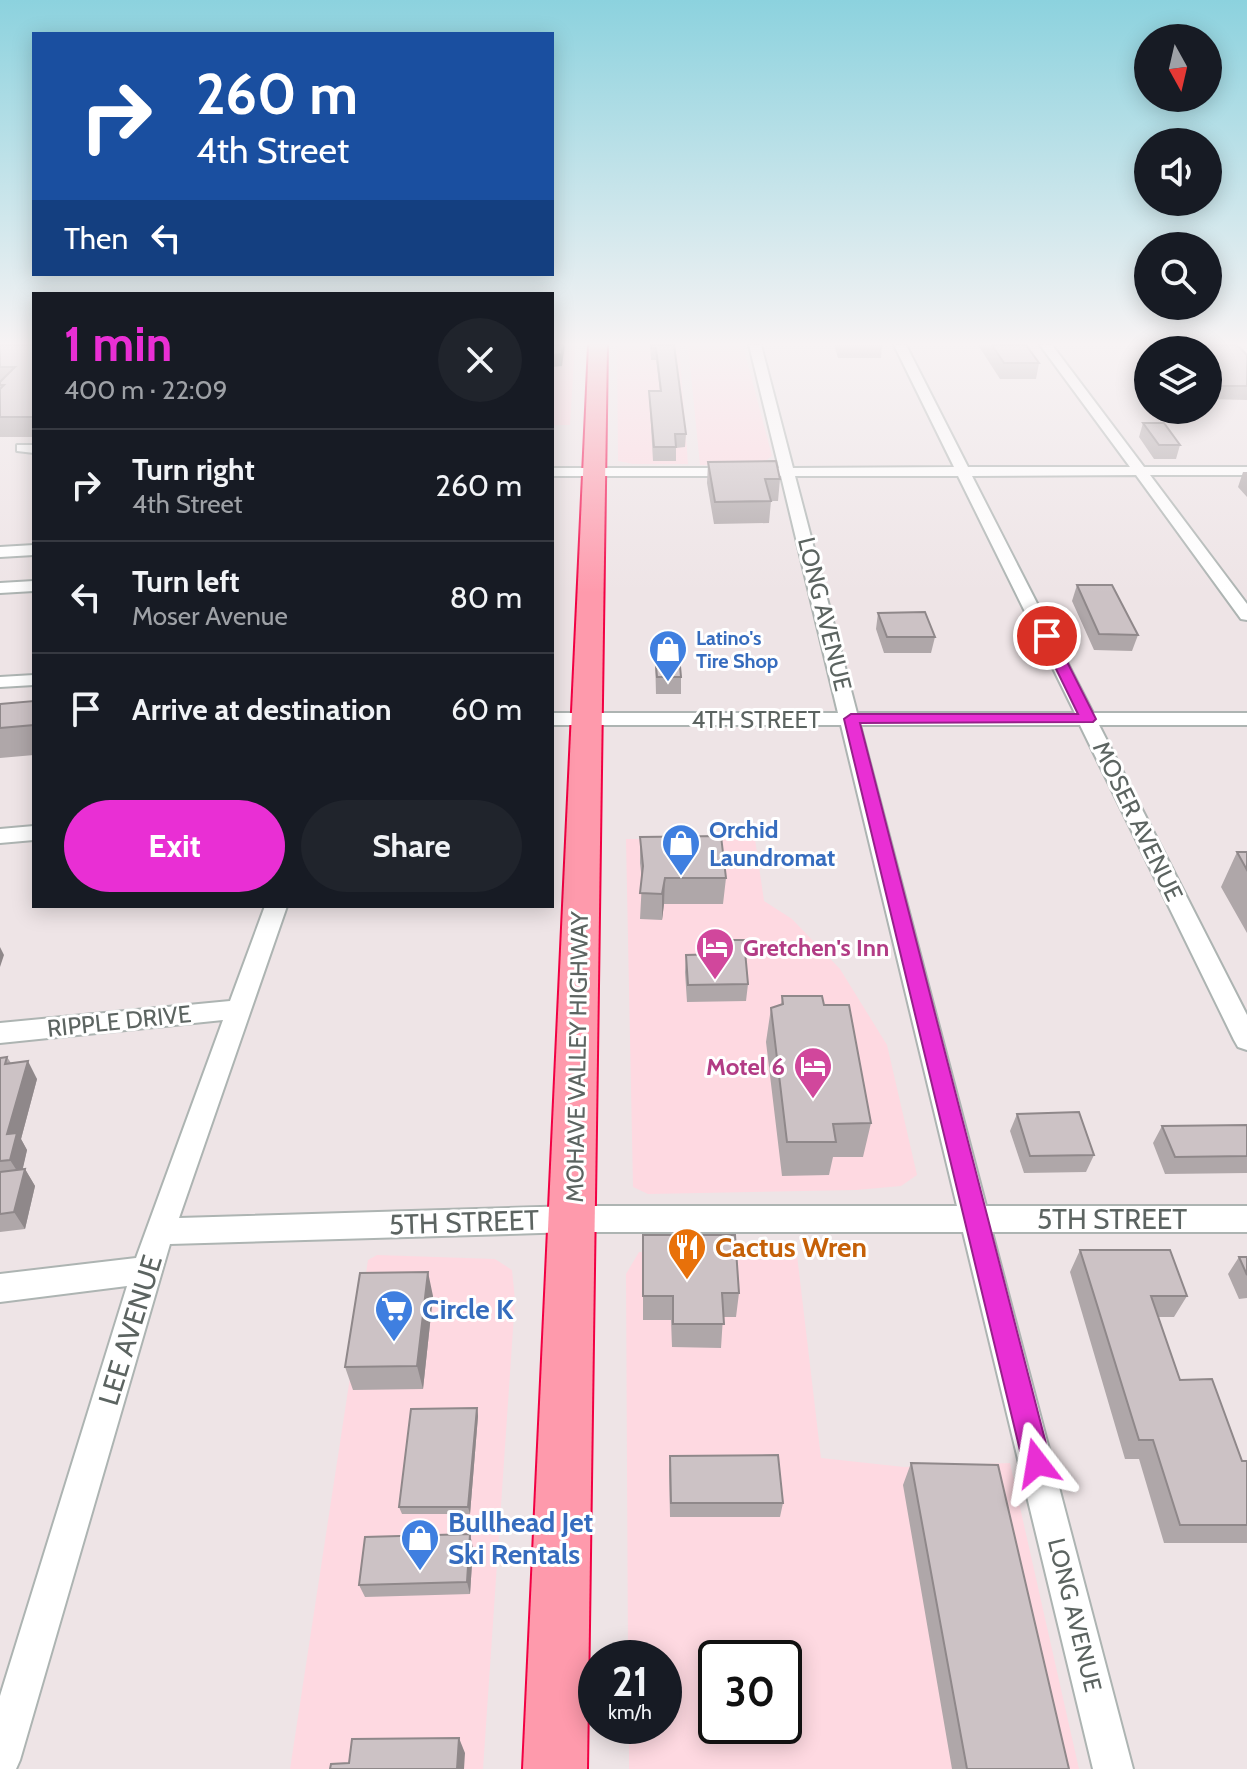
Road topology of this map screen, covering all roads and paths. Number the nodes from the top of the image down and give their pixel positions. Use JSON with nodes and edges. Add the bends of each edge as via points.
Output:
{"nodes":[{"id":1,"x":595,"y":428,"type":"edge"},
{"id":2,"x":776,"y":428,"type":"edge"},
{"id":3,"x":943,"y":428,"type":"edge"},
{"id":4,"x":1108,"y":428,"type":"edge"},
{"id":5,"x":965,"y":471,"type":"junction"},
{"id":6,"x":1140,"y":471,"type":"junction"},
{"id":7,"x":1247,"y":471,"type":"edge"},
{"id":8,"x":554,"y":472,"type":"edge"},
{"id":9,"x":594,"y":472,"type":"junction"},
{"id":10,"x":788,"y":472,"type":"junction"},
{"id":11,"x":32,"y":550,"type":"edge"},
{"id":12,"x":0,"y":552,"type":"edge"},
{"id":13,"x":32,"y":586,"type":"edge"},
{"id":14,"x":0,"y":588,"type":"edge"},
{"id":15,"x":1247,"y":615,"type":"edge"},
{"id":16,"x":32,"y":680,"type":"edge"},
{"id":17,"x":0,"y":682,"type":"edge"},
{"id":18,"x":569,"y":719,"type":"edge"},
{"id":19,"x":851,"y":719,"type":"junction"},
{"id":20,"x":1088,"y":719,"type":"junction"},
{"id":21,"x":1247,"y":719,"type":"edge"},
{"id":22,"x":32,"y":833,"type":"edge"},
{"id":23,"x":0,"y":836,"type":"edge"},
{"id":24,"x":275,"y":908,"type":"edge"},
{"id":25,"x":239,"y":1009,"type":"junction"},
{"id":26,"x":0,"y":1033,"type":"edge"},
{"id":27,"x":1247,"y":1040,"type":"edge"},
{"id":28,"x":573,"y":1219,"type":"junction"},
{"id":29,"x":976,"y":1219,"type":"junction"},
{"id":30,"x":1247,"y":1219,"type":"edge"},
{"id":31,"x":161,"y":1231,"type":"junction"},
{"id":32,"x":147,"y":1270,"type":"junction"},
{"id":33,"x":0,"y":1288,"type":"edge"},
{"id":34,"x":0,"y":1760,"type":"edge"},
{"id":35,"x":555,"y":1769,"type":"edge"},
{"id":36,"x":1113,"y":1769,"type":"edge"}],
"edges":[{"from":1,"to":9,"type":"highway","name":"MOHAVE VALLEY HIGHWAY"},
{"from":2,"to":10,"type":"street","name":"LONG AVENUE"},
{"from":3,"to":5,"type":"street","name":"MOSER AVENUE"},
{"from":4,"to":6,"type":"street"},
{"from":5,"to":6,"type":"street"},
{"from":5,"to":10,"type":"street"},
{"from":5,"to":20,"type":"street","name":"MOSER AVENUE"},
{"from":6,"to":7,"type":"street"},
{"from":6,"to":15,"type":"street"},
{"from":8,"to":9,"type":"street"},
{"from":9,"to":10,"type":"street"},
{"from":9,"to":18,"type":"highway","name":"MOHAVE VALLEY HIGHWAY"},
{"from":10,"to":19,"type":"street","name":"LONG AVENUE"},
{"from":11,"to":12,"type":"street"},
{"from":13,"to":14,"type":"street"},
{"from":16,"to":17,"type":"street"},
{"from":18,"to":19,"type":"street","name":"4TH STREET"},
{"from":18,"to":28,"type":"highway","name":"MOHAVE VALLEY HIGHWAY"},
{"from":19,"to":20,"type":"street","name":"4TH STREET"},
{"from":19,"to":29,"type":"street","name":"LONG AVENUE"},
{"from":20,"to":21,"type":"street","name":"4TH STREET"},
{"from":20,"to":27,"type":"street","name":"MOSER AVENUE"},
{"from":22,"to":23,"type":"street"},
{"from":24,"to":25,"type":"street","name":"LEE AVENUE"},
{"from":25,"to":26,"type":"street","name":"RIPPLE DRIVE"},
{"from":25,"to":31,"type":"street","name":"LEE AVENUE"},
{"from":28,"to":29,"type":"street","name":"5TH STREET"},
{"from":28,"to":31,"type":"street","name":"5TH STREET"},
{"from":28,"to":35,"type":"highway","name":"MOHAVE VALLEY HIGHWAY"},
{"from":29,"to":30,"type":"street","name":"5TH STREET"},
{"from":29,"to":36,"type":"street","name":"LONG AVENUE"},
{"from":31,"to":32,"type":"street","name":"LEE AVENUE"},
{"from":32,"to":33,"type":"street"},
{"from":32,"to":34,"type":"street","name":"LEE AVENUE"}]}
